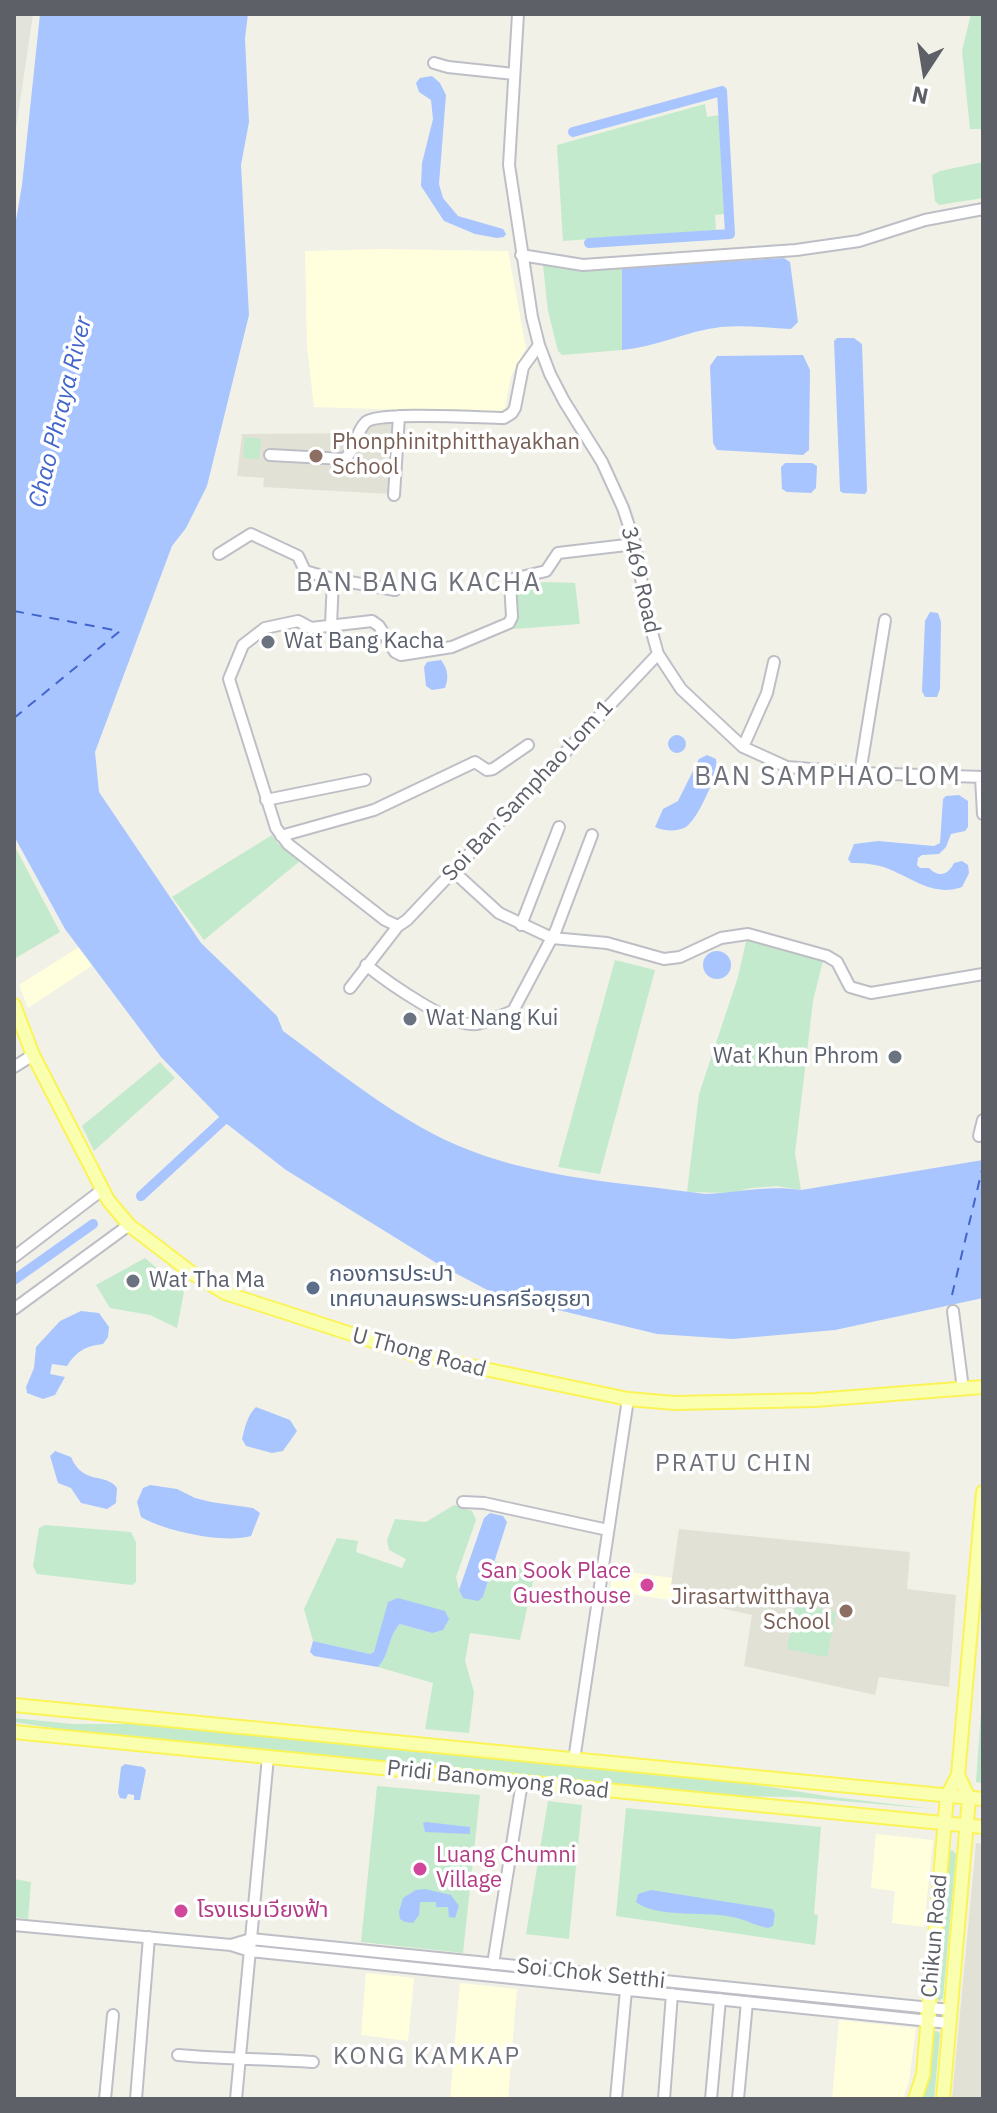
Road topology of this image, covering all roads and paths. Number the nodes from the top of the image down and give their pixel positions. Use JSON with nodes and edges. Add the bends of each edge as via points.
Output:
{"nodes":[{"id":1,"x":518,"y":14,"type":"edge"},
{"id":2,"x":434,"y":63,"type":"dead end"},
{"id":3,"x":514,"y":74,"type":"junction"},
{"id":4,"x":983,"y":209,"type":"edge"},
{"id":5,"x":521,"y":255,"type":"junction"},
{"id":6,"x":539,"y":345,"type":"junction"},
{"id":7,"x":399,"y":416,"type":"junction"},
{"id":8,"x":270,"y":455,"type":"dead end"},
{"id":9,"x":394,"y":495,"type":"dead end"},
{"id":10,"x":635,"y":544,"type":"junction"},
{"id":11,"x":219,"y":554,"type":"dead end"},
{"id":12,"x":333,"y":579,"type":"junction"},
{"id":13,"x":395,"y":590,"type":"dead end"},
{"id":14,"x":885,"y":620,"type":"dead end"},
{"id":15,"x":331,"y":625,"type":"junction"},
{"id":16,"x":658,"y":654,"type":"junction"},
{"id":17,"x":774,"y":662,"type":"dead end"},
{"id":18,"x":528,"y":745,"type":"dead end"},
{"id":19,"x":743,"y":747,"type":"junction"},
{"id":20,"x":860,"y":773,"type":"junction"},
{"id":21,"x":982,"y":777,"type":"edge"},
{"id":22,"x":365,"y":780,"type":"dead end"},
{"id":23,"x":266,"y":800,"type":"junction"},
{"id":24,"x":983,"y":814,"type":"edge"},
{"id":25,"x":559,"y":827,"type":"dead end"},
{"id":26,"x":592,"y":835,"type":"dead end"},
{"id":27,"x":281,"y":836,"type":"junction"},
{"id":28,"x":453,"y":871,"type":"junction"},
{"id":29,"x":521,"y":925,"type":"junction"},
{"id":30,"x":398,"y":926,"type":"junction"},
{"id":31,"x":552,"y":938,"type":"junction"},
{"id":32,"x":366,"y":965,"type":"junction"},
{"id":33,"x":983,"y":974,"type":"edge"},
{"id":34,"x":350,"y":988,"type":"dead end"},
{"id":35,"x":14,"y":1005,"type":"edge"},
{"id":36,"x":33,"y":1055,"type":"junction"},
{"id":37,"x":14,"y":1067,"type":"edge"},
{"id":38,"x":983,"y":1120,"type":"edge"},
{"id":39,"x":979,"y":1136,"type":"dead end"},
{"id":40,"x":102,"y":1190,"type":"junction"},
{"id":41,"x":129,"y":1225,"type":"junction"},
{"id":42,"x":14,"y":1257,"type":"edge"},
{"id":43,"x":14,"y":1309,"type":"edge"},
{"id":44,"x":953,"y":1311,"type":"dead end"},
{"id":45,"x":983,"y":1387,"type":"edge"},
{"id":46,"x":963,"y":1389,"type":"junction"},
{"id":47,"x":628,"y":1399,"type":"junction"},
{"id":48,"x":983,"y":1492,"type":"edge"},
{"id":49,"x":463,"y":1502,"type":"dead end"},
{"id":50,"x":608,"y":1530,"type":"junction"},
{"id":51,"x":14,"y":1705,"type":"edge"},
{"id":52,"x":14,"y":1732,"type":"edge"},
{"id":53,"x":268,"y":1757,"type":"junction"},
{"id":54,"x":574,"y":1760,"type":"junction"},
{"id":55,"x":958,"y":1775,"type":"junction"},
{"id":56,"x":522,"y":1782,"type":"junction"},
{"id":57,"x":947,"y":1796,"type":"junction"},
{"id":58,"x":969,"y":1798,"type":"junction"},
{"id":59,"x":983,"y":1799,"type":"edge"},
{"id":60,"x":944,"y":1824,"type":"junction"},
{"id":61,"x":967,"y":1825,"type":"junction"},
{"id":62,"x":983,"y":1827,"type":"edge"},
{"id":63,"x":14,"y":1925,"type":"edge"},
{"id":64,"x":149,"y":1937,"type":"junction"},
{"id":65,"x":251,"y":1939,"type":"junction"},
{"id":66,"x":231,"y":1945,"type":"junction"},
{"id":67,"x":250,"y":1951,"type":"junction"},
{"id":68,"x":446,"y":1959,"type":"junction"},
{"id":69,"x":493,"y":1964,"type":"junction"},
{"id":70,"x":445,"y":1971,"type":"junction"},
{"id":71,"x":626,"y":1990,"type":"junction"},
{"id":72,"x":672,"y":1994,"type":"junction"},
{"id":73,"x":720,"y":1999,"type":"junction"},
{"id":74,"x":747,"y":2002,"type":"junction"},
{"id":75,"x":113,"y":2015,"type":"dead end"},
{"id":76,"x":928,"y":2015,"type":"junction"},
{"id":77,"x":950,"y":2017,"type":"junction"},
{"id":78,"x":178,"y":2055,"type":"dead end"},
{"id":79,"x":240,"y":2059,"type":"junction"},
{"id":80,"x":313,"y":2062,"type":"dead end"},
{"id":81,"x":664,"y":2097,"type":"edge"},
{"id":82,"x":105,"y":2099,"type":"edge"},
{"id":83,"x":136,"y":2099,"type":"edge"},
{"id":84,"x":236,"y":2099,"type":"edge"},
{"id":85,"x":616,"y":2099,"type":"edge"},
{"id":86,"x":711,"y":2099,"type":"edge"},
{"id":87,"x":738,"y":2099,"type":"edge"},
{"id":88,"x":915,"y":2099,"type":"edge"},
{"id":89,"x":943,"y":2099,"type":"edge"}],
"edges":[{"from":1,"to":3,"type":"street","name":"3469 Road"},
{"from":2,"to":3,"type":"street"},
{"from":3,"to":5,"type":"street","name":"3469 Road","via":[[509,165]]},
{"from":4,"to":5,"type":"street","via":[[859,241],[796,250],[583,265]]},
{"from":5,"to":6,"type":"street","name":"3469 Road"},
{"from":6,"to":7,"type":"street","via":[[523,367],[515,408],[504,418]]},
{"from":6,"to":10,"type":"street","name":"3469 Road","via":[[564,401],[610,477]]},
{"from":7,"to":8,"type":"street","via":[[365,423],[344,459]]},
{"from":7,"to":9,"type":"street"},
{"from":10,"to":15,"type":"street","via":[[558,553],[546,571],[510,582],[509,623],[452,647],[401,655],[372,621]]},
{"from":10,"to":16,"type":"street","name":"3469 Road"},
{"from":11,"to":12,"type":"street","via":[[251,534],[298,556],[308,573]]},
{"from":12,"to":13,"type":"street"},
{"from":12,"to":15,"type":"street"},
{"from":14,"to":20,"type":"street"},
{"from":15,"to":23,"type":"street","via":[[311,628],[298,621],[265,628],[243,645],[229,679]]},
{"from":16,"to":19,"type":"street","name":"3469 Road","via":[[681,689]]},
{"from":16,"to":28,"type":"street","name":"Soi Ban Samphao Lom 1"},
{"from":17,"to":19,"type":"street","via":[[767,693]]},
{"from":18,"to":27,"type":"street","via":[[493,769],[475,762],[374,810]]},
{"from":19,"to":20,"type":"street","name":"3469 Road","via":[[787,767]]},
{"from":20,"to":21,"type":"street","name":"3469 Road"},
{"from":21,"to":24,"type":"street"},
{"from":22,"to":23,"type":"street"},
{"from":23,"to":27,"type":"street"},
{"from":25,"to":29,"type":"street"},
{"from":26,"to":31,"type":"street"},
{"from":27,"to":30,"type":"street"},
{"from":28,"to":29,"type":"street","via":[[499,913]]},
{"from":28,"to":30,"type":"street","name":"Soi Ban Samphao Lom 1"},
{"from":29,"to":31,"type":"street"},
{"from":30,"to":32,"type":"street","name":"Soi Ban Samphao Lom 1"},
{"from":31,"to":32,"type":"street","via":[[513,1011],[475,1025],[459,1023]]},
{"from":31,"to":33,"type":"street","via":[[607,943],[664,959],[748,934],[827,956],[837,962],[850,987],[871,993]]},
{"from":32,"to":34,"type":"street","name":"Soi Ban Samphao Lom 1"},
{"from":35,"to":36,"type":"main road","name":"U Thong Road"},
{"from":36,"to":37,"type":"street"},
{"from":36,"to":40,"type":"main road","name":"U Thong Road"},
{"from":38,"to":39,"type":"street"},
{"from":40,"to":41,"type":"main road","name":"U Thong Road"},
{"from":40,"to":42,"type":"street"},
{"from":41,"to":43,"type":"street"},
{"from":41,"to":47,"type":"main road","name":"U Thong Road","via":[[192,1273],[260,1306],[413,1354]]},
{"from":44,"to":46,"type":"street"},
{"from":45,"to":46,"type":"main road","name":"U Thong Road"},
{"from":46,"to":47,"type":"main road","name":"U Thong Road","via":[[815,1400]]},
{"from":47,"to":50,"type":"street"},
{"from":48,"to":55,"type":"main road","name":"Chikun Road"},
{"from":49,"to":50,"type":"street"},
{"from":50,"to":54,"type":"street"},
{"from":51,"to":54,"type":"main road","name":"Pridi Banomyong Road"},
{"from":52,"to":53,"type":"main road","name":"Pridi Banomyong Road"},
{"from":53,"to":56,"type":"main road","name":"Pridi Banomyong Road"},
{"from":53,"to":65,"type":"street"},
{"from":54,"to":57,"type":"main road","name":"Pridi Banomyong Road"},
{"from":55,"to":57,"type":"main road","name":"Chikun Road"},
{"from":55,"to":58,"type":"main road","name":"Chikun Road"},
{"from":56,"to":60,"type":"main road","name":"Pridi Banomyong Road"},
{"from":56,"to":69,"type":"street"},
{"from":57,"to":58,"type":"main road","name":"Pridi Banomyong Road"},
{"from":57,"to":60,"type":"main road","name":"Chikun Road"},
{"from":58,"to":59,"type":"main road","name":"Pridi Banomyong Road"},
{"from":58,"to":61,"type":"main road","name":"Chikun Road"},
{"from":60,"to":61,"type":"main road","name":"Pridi Banomyong Road"},
{"from":60,"to":76,"type":"main road","name":"Chikun Road"},
{"from":61,"to":62,"type":"main road","name":"Pridi Banomyong Road"},
{"from":61,"to":77,"type":"main road","name":"Chikun Road"},
{"from":63,"to":64,"type":"street","name":"Soi Chok Setthi"},
{"from":64,"to":66,"type":"street","name":"Soi Chok Setthi"},
{"from":64,"to":83,"type":"street"},
{"from":65,"to":66,"type":"street","name":"Soi Chok Setthi"},
{"from":65,"to":67,"type":"street"},
{"from":65,"to":68,"type":"street","name":"Soi Chok Setthi"},
{"from":66,"to":67,"type":"street","name":"Soi Chok Setthi"},
{"from":67,"to":70,"type":"street","name":"Soi Chok Setthi"},
{"from":67,"to":79,"type":"street"},
{"from":68,"to":69,"type":"street","name":"Soi Chok Setthi"},
{"from":68,"to":70,"type":"street"},
{"from":69,"to":76,"type":"street","name":"Soi Chok Setthi"},
{"from":70,"to":71,"type":"street","name":"Soi Chok Setthi"},
{"from":71,"to":72,"type":"street","name":"Soi Chok Setthi"},
{"from":71,"to":85,"type":"street"},
{"from":72,"to":73,"type":"street","name":"Soi Chok Setthi"},
{"from":72,"to":81,"type":"street"},
{"from":73,"to":74,"type":"street","name":"Soi Chok Setthi"},
{"from":73,"to":86,"type":"street"},
{"from":74,"to":76,"type":"street","name":"Soi Chok Setthi"},
{"from":74,"to":87,"type":"street"},
{"from":75,"to":82,"type":"street"},
{"from":76,"to":77,"type":"street","name":"Soi Chok Setthi"},
{"from":76,"to":88,"type":"main road","name":"Chikun Road","via":[[923,2075]]},
{"from":77,"to":89,"type":"main road","name":"Chikun Road"},
{"from":78,"to":79,"type":"street"},
{"from":79,"to":80,"type":"street"},
{"from":79,"to":84,"type":"street"}]}
